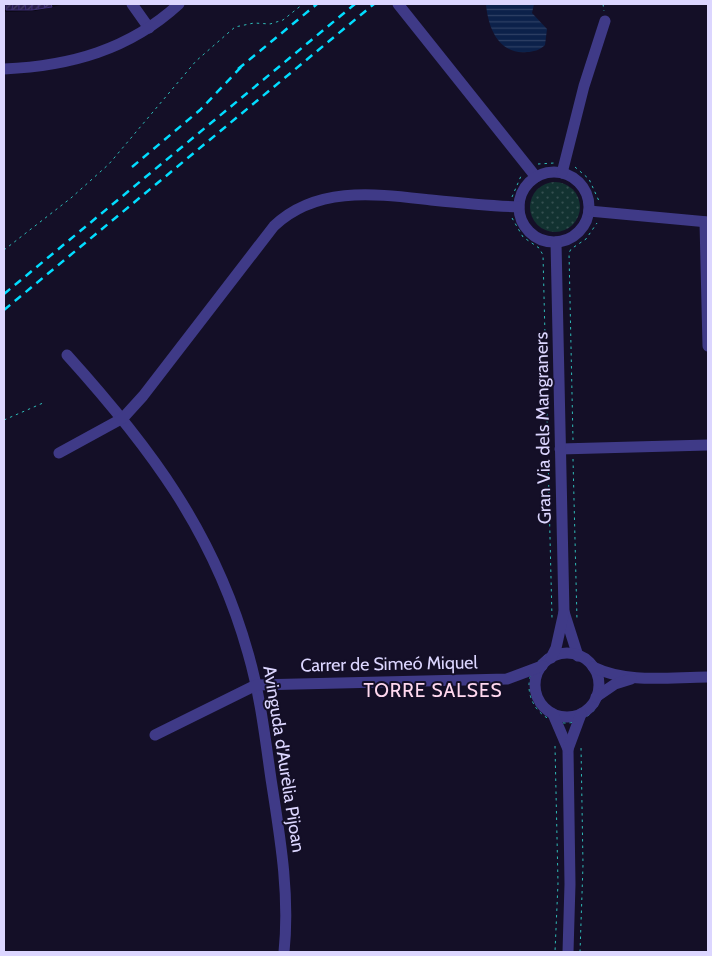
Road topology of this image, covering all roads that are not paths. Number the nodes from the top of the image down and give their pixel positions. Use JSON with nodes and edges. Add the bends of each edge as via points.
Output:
{"nodes":[{"id":1,"x":132,"y":4,"type":"edge"},
{"id":2,"x":179,"y":4,"type":"edge"},
{"id":3,"x":398,"y":4,"type":"edge"},
{"id":4,"x":605,"y":21,"type":"dead end"},
{"id":5,"x":149,"y":28,"type":"junction"},
{"id":6,"x":4,"y":69,"type":"edge"},
{"id":7,"x":562,"y":173,"type":"junction"},
{"id":8,"x":536,"y":177,"type":"junction"},
{"id":9,"x":515,"y":203,"type":"junction"},
{"id":10,"x":589,"y":211,"type":"junction"},
{"id":11,"x":707,"y":222,"type":"edge"},
{"id":12,"x":556,"y":242,"type":"junction"},
{"id":13,"x":708,"y":346,"type":"edge"},
{"id":14,"x":67,"y":355,"type":"dead end"},
{"id":15,"x":123,"y":418,"type":"junction"},
{"id":16,"x":708,"y":445,"type":"edge"},
{"id":17,"x":560,"y":449,"type":"junction"},
{"id":18,"x":59,"y":453,"type":"dead end"},
{"id":19,"x":564,"y":612,"type":"junction"},
{"id":20,"x":550,"y":652,"type":"junction"},
{"id":21,"x":581,"y":652,"type":"junction"},
{"id":22,"x":537,"y":668,"type":"junction"},
{"id":23,"x":596,"y":668,"type":"junction"},
{"id":24,"x":638,"y":677,"type":"junction"},
{"id":25,"x":708,"y":677,"type":"edge"},
{"id":26,"x":256,"y":685,"type":"junction"},
{"id":27,"x":600,"y":694,"type":"junction"},
{"id":28,"x":551,"y":719,"type":"junction"},
{"id":29,"x":583,"y":719,"type":"junction"},
{"id":30,"x":155,"y":734,"type":"dead end"},
{"id":31,"x":568,"y":749,"type":"junction"},
{"id":32,"x":284,"y":952,"type":"edge"},
{"id":33,"x":568,"y":952,"type":"edge"}],
"edges":[{"from":1,"to":5,"type":"street"},
{"from":2,"to":5,"type":"street"},
{"from":3,"to":8,"type":"street"},
{"from":4,"to":7,"type":"street","via":[[584,86]]},
{"from":5,"to":6,"type":"street","via":[[116,46],[78,60]]},
{"from":7,"to":8,"type":"street"},
{"from":7,"to":10,"type":"street","via":[[583,187]]},
{"from":8,"to":9,"type":"street"},
{"from":9,"to":12,"type":"street","via":[[530,232],[546,241]]},
{"from":9,"to":15,"type":"street","via":[[369,193],[339,196],[296,210],[268,233]]},
{"from":10,"to":11,"type":"street"},
{"from":10,"to":12,"type":"street","via":[[578,233]]},
{"from":11,"to":13,"type":"street"},
{"from":12,"to":17,"type":"street","name":"Gran Via dels Mangraners"},
{"from":14,"to":15,"type":"street","name":"Avinguda d'Aurèlia Pijoan"},
{"from":15,"to":18,"type":"street"},
{"from":15,"to":26,"type":"street","name":"Avinguda d'Aurèlia Pijoan","via":[[171,484],[205,542],[235,610]]},
{"from":16,"to":17,"type":"street"},
{"from":17,"to":19,"type":"street","name":"Gran Via dels Mangraners"},
{"from":19,"to":20,"type":"street","name":"Gran Via dels Mangraners"},
{"from":19,"to":21,"type":"street","name":"Gran Via dels Mangraners"},
{"from":20,"to":21,"type":"street"},
{"from":20,"to":22,"type":"street"},
{"from":21,"to":23,"type":"street"},
{"from":22,"to":26,"type":"street","name":"Carrer de Simeó Miquel","via":[[507,679]]},
{"from":22,"to":28,"type":"street","via":[[535,690]]},
{"from":23,"to":24,"type":"street","via":[[612,675]]},
{"from":23,"to":27,"type":"street"},
{"from":24,"to":25,"type":"street"},
{"from":24,"to":27,"type":"street","via":[[615,684]]},
{"from":26,"to":30,"type":"street","name":"Carrer de Simeó Miquel"},
{"from":26,"to":32,"type":"street","name":"Avinguda d'Aurèlia Pijoan","via":[[285,880]]},
{"from":27,"to":29,"type":"street"},
{"from":28,"to":29,"type":"street"},
{"from":28,"to":31,"type":"street"},
{"from":29,"to":31,"type":"street"},
{"from":31,"to":33,"type":"street"}]}
